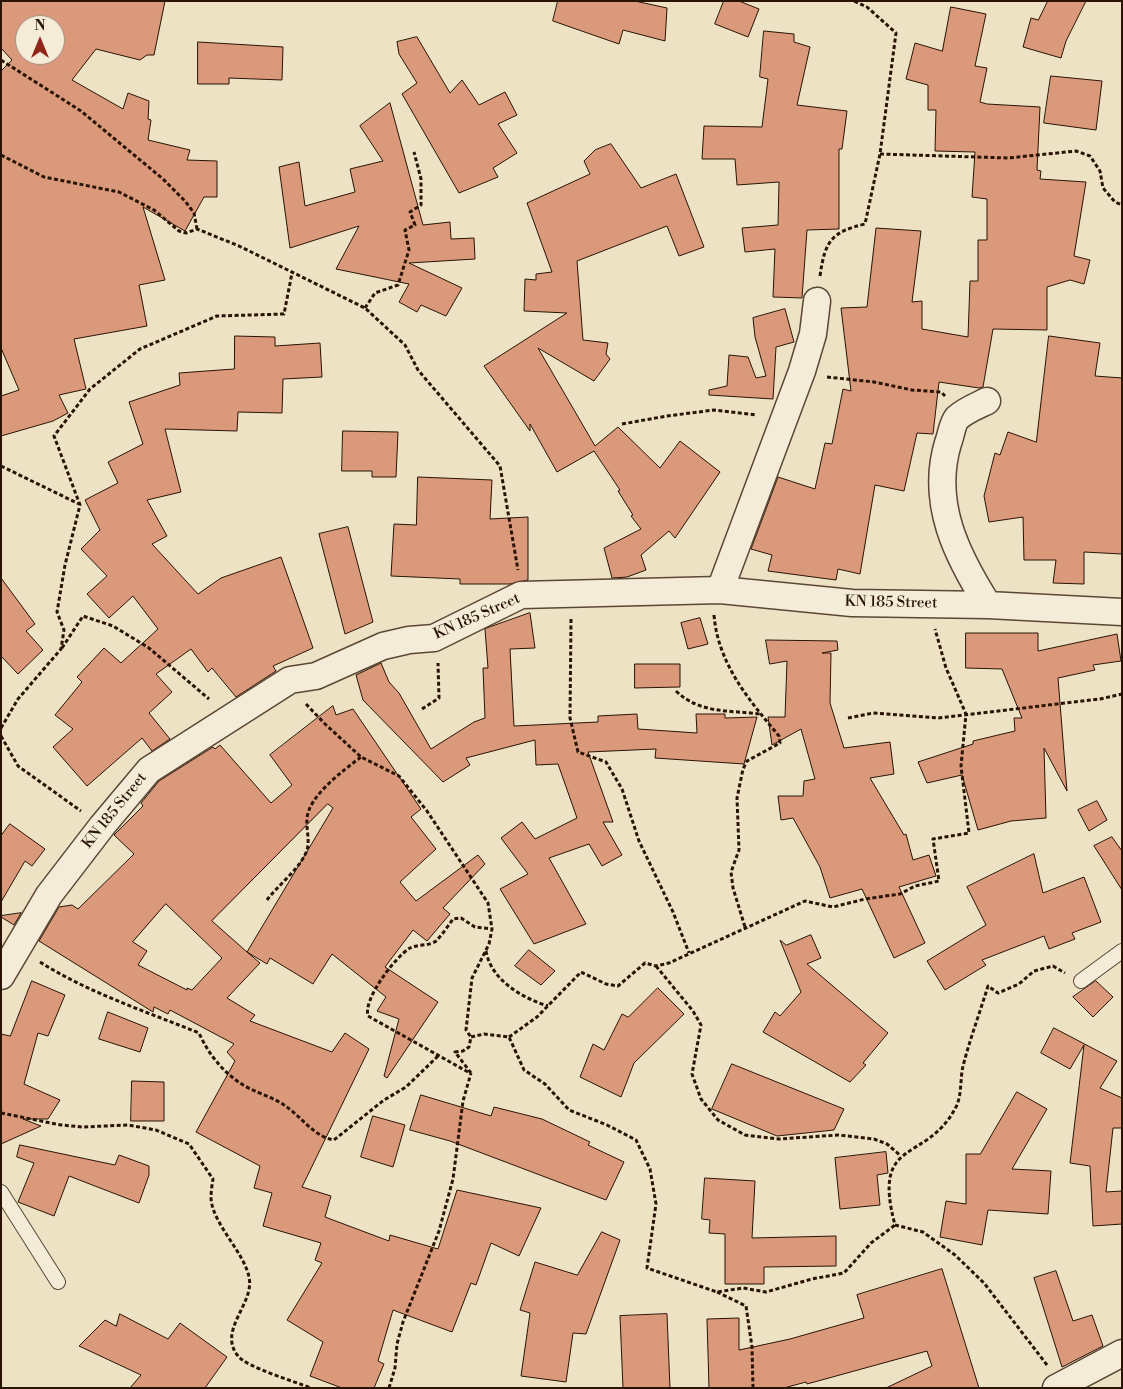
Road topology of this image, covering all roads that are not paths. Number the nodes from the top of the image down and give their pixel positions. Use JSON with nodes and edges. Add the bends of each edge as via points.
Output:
{"nodes":[{"id":1,"x":817,"y":301,"type":"road end"},
{"id":2,"x":987,"y":402,"type":"dead end"},
{"id":3,"x":720,"y":590,"type":"junction"},
{"id":4,"x":988,"y":605,"type":"junction"},
{"id":5,"x":1122,"y":612,"type":"edge"},
{"id":6,"x":1122,"y":951,"type":"edge"},
{"id":7,"x":1,"y":976,"type":"edge"},
{"id":8,"x":1081,"y":982,"type":"road end"},
{"id":9,"x":1,"y":1192,"type":"edge"},
{"id":10,"x":58,"y":1282,"type":"dead end"},
{"id":11,"x":1122,"y":1353,"type":"edge"},
{"id":12,"x":1059,"y":1386,"type":"edge"}],
"edges":[{"from":1,"to":3,"type":"street","via":[[813,334],[802,371]]},
{"from":2,"to":4,"type":"street","via":[[968,410],[956,420],[946,451],[941,490],[948,526],[964,567]]},
{"from":3,"to":4,"type":"street","name":"KN 185 Street","via":[[852,603]]},
{"from":3,"to":7,"type":"street","name":"KN 185 Street","via":[[521,595],[434,638],[383,646],[316,676],[290,680],[149,770],[49,895]]},
{"from":4,"to":5,"type":"street","name":"KN 185 Street"},
{"from":6,"to":8,"type":"lane"},
{"from":9,"to":10,"type":"lane"},
{"from":11,"to":12,"type":"street"}]}
